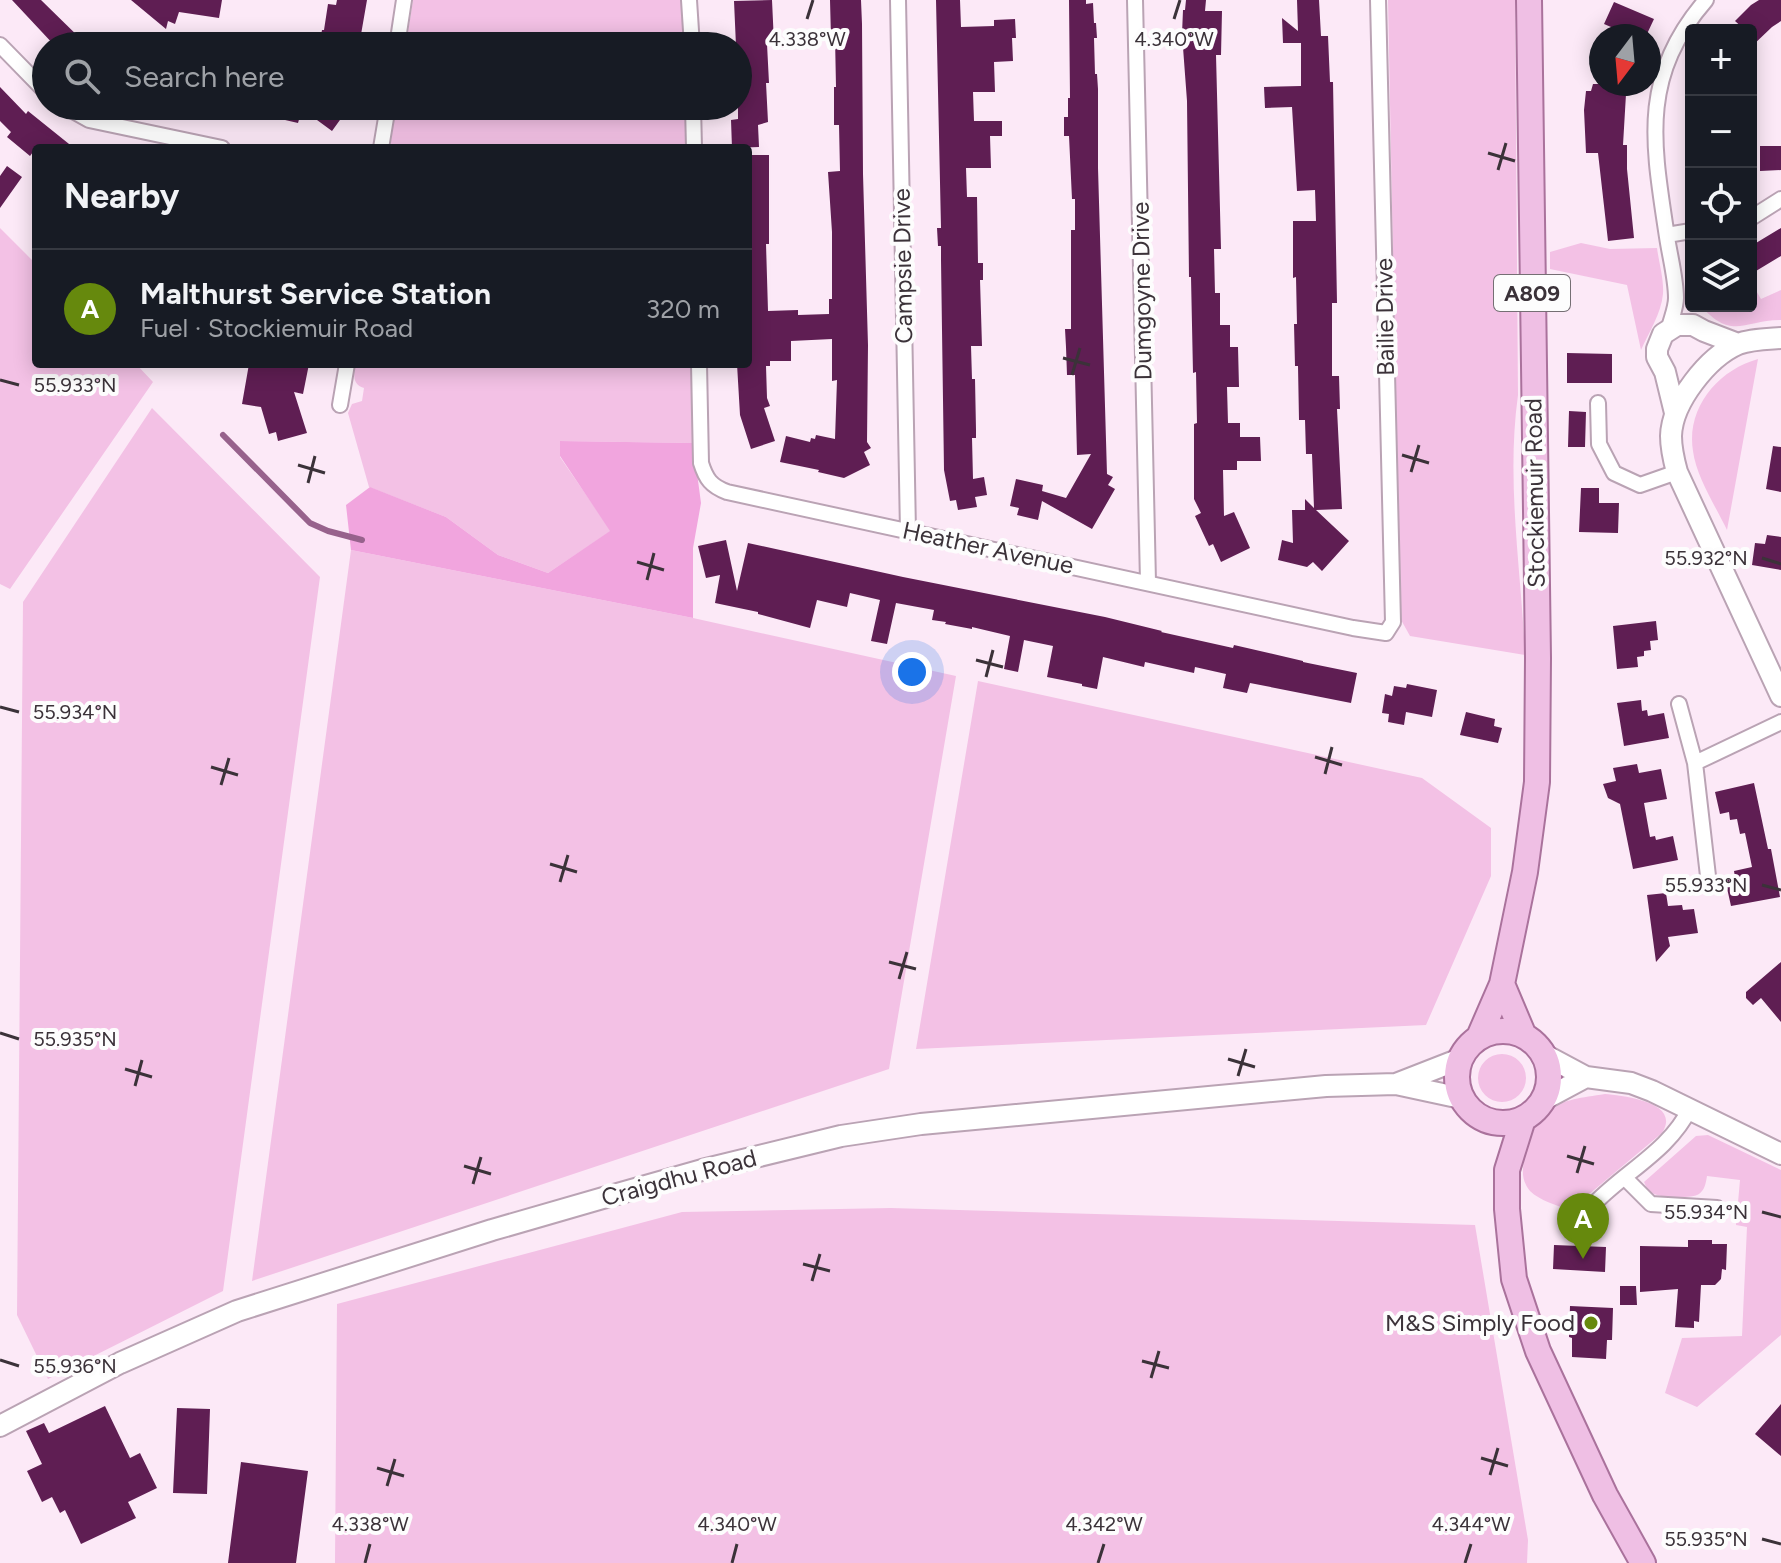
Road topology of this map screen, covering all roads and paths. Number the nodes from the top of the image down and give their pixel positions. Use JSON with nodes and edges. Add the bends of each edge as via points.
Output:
{"nodes":[{"id":1,"x":404,"y":0,"type":"edge"},
{"id":2,"x":689,"y":0,"type":"edge"},
{"id":3,"x":898,"y":0,"type":"edge"},
{"id":4,"x":1135,"y":0,"type":"edge"},
{"id":5,"x":1378,"y":0,"type":"edge"},
{"id":6,"x":1529,"y":0,"type":"edge"},
{"id":7,"x":1706,"y":0,"type":"edge"},
{"id":8,"x":399,"y":32,"type":"edge"},
{"id":9,"x":692,"y":32,"type":"edge"},
{"id":10,"x":0,"y":45,"type":"edge"},
{"id":11,"x":32,"y":78,"type":"edge"},
{"id":12,"x":89,"y":120,"type":"edge"},
{"id":13,"x":386,"y":120,"type":"edge"},
{"id":14,"x":693,"y":120,"type":"edge"},
{"id":15,"x":167,"y":143,"type":"edge"},
{"id":16,"x":382,"y":144,"type":"edge"},
{"id":17,"x":694,"y":144,"type":"edge"},
{"id":18,"x":1781,"y":199,"type":"edge"},
{"id":19,"x":1757,"y":214,"type":"edge"},
{"id":20,"x":1685,"y":232,"type":"edge"},
{"id":21,"x":1667,"y":235,"type":"junction"},
{"id":22,"x":1676,"y":299,"type":"junction"},
{"id":23,"x":1669,"y":328,"type":"junction"},
{"id":24,"x":1698,"y":328,"type":"junction"},
{"id":25,"x":1781,"y":338,"type":"edge"},
{"id":26,"x":1738,"y":344,"type":"junction"},
{"id":27,"x":346,"y":368,"type":"edge"},
{"id":28,"x":699,"y":368,"type":"edge"},
{"id":29,"x":1703,"y":369,"type":"junction"},
{"id":30,"x":1665,"y":372,"type":"junction"},
{"id":31,"x":1598,"y":403,"type":"dead end"},
{"id":32,"x":340,"y":405,"type":"dead end"},
{"id":33,"x":1675,"y":413,"type":"junction"},
{"id":34,"x":1677,"y":472,"type":"junction"},
{"id":35,"x":908,"y":532,"type":"junction"},
{"id":36,"x":1148,"y":582,"type":"junction"},
{"id":37,"x":1386,"y":633,"type":"joint"},
{"id":38,"x":1781,"y":696,"type":"edge"},
{"id":39,"x":1679,"y":704,"type":"dead end"},
{"id":40,"x":1781,"y":722,"type":"edge"},
{"id":41,"x":1695,"y":763,"type":"junction"},
{"id":42,"x":1708,"y":876,"type":"dead end"},
{"id":43,"x":1502,"y":984,"type":"junction"},
{"id":44,"x":1524,"y":1036,"type":"junction"},
{"id":45,"x":1479,"y":1037,"type":"junction"},
{"id":46,"x":1543,"y":1054,"type":"junction"},
{"id":47,"x":1460,"y":1059,"type":"junction"},
{"id":48,"x":1586,"y":1077,"type":"junction"},
{"id":49,"x":1396,"y":1084,"type":"junction"},
{"id":50,"x":1461,"y":1098,"type":"junction"},
{"id":51,"x":1543,"y":1100,"type":"junction"},
{"id":52,"x":1690,"y":1108,"type":"junction"},
{"id":53,"x":1523,"y":1119,"type":"junction"},
{"id":54,"x":1485,"y":1120,"type":"junction"},
{"id":55,"x":1781,"y":1154,"type":"edge"},
{"id":56,"x":1507,"y":1170,"type":"junction"},
{"id":57,"x":1625,"y":1178,"type":"junction"},
{"id":58,"x":1717,"y":1208,"type":"dead end"},
{"id":59,"x":1584,"y":1225,"type":"dead end"},
{"id":60,"x":0,"y":1426,"type":"edge"},
{"id":61,"x":1643,"y":1563,"type":"edge"}],
"edges":[{"from":1,"to":8,"type":"street"},
{"from":2,"to":9,"type":"street"},
{"from":3,"to":35,"type":"street","name":"Campsie Drive"},
{"from":4,"to":36,"type":"street","name":"Dumgoyne Drive"},
{"from":5,"to":37,"type":"street","name":"Bailie Drive","via":[[1393,622]]},
{"from":6,"to":43,"type":"main road","name":"Stockiemuir Road","number":"A809","via":[[1537,782]]},
{"from":7,"to":21,"type":"street","via":[[1675,43],[1656,104],[1655,157]]},
{"from":10,"to":11,"type":"street"},
{"from":12,"to":15,"type":"street"},
{"from":13,"to":16,"type":"street"},
{"from":14,"to":17,"type":"street"},
{"from":18,"to":19,"type":"street"},
{"from":20,"to":21,"type":"street"},
{"from":21,"to":22,"type":"street"},
{"from":22,"to":23,"type":"street"},
{"from":22,"to":24,"type":"street"},
{"from":23,"to":24,"type":"main road"},
{"from":23,"to":30,"type":"main road","via":[[1657,349]]},
{"from":24,"to":26,"type":"main road"},
{"from":24,"to":29,"type":"main road","via":[[1712,350]]},
{"from":25,"to":26,"type":"main road"},
{"from":26,"to":29,"type":"main road"},
{"from":27,"to":32,"type":"street"},
{"from":28,"to":35,"type":"street","name":"Heather Avenue","via":[[701,463],[714,487]]},
{"from":29,"to":30,"type":"main road","via":[[1684,379]]},
{"from":29,"to":33,"type":"main road"},
{"from":30,"to":33,"type":"main road"},
{"from":31,"to":34,"type":"street","via":[[1599,444],[1614,473],[1640,485]]},
{"from":33,"to":34,"type":"main road","via":[[1671,436]]},
{"from":34,"to":38,"type":"main road"},
{"from":35,"to":36,"type":"street","name":"Heather Avenue"},
{"from":36,"to":37,"type":"street","name":"Heather Avenue"},
{"from":39,"to":41,"type":"street"},
{"from":40,"to":41,"type":"street"},
{"from":41,"to":42,"type":"street"},
{"from":43,"to":44,"type":"main road"},
{"from":43,"to":45,"type":"main road","name":"Stockiemuir Road","number":"A809"},
{"from":44,"to":45,"type":"main road","via":[[1510,1031]]},
{"from":44,"to":46,"type":"main road"},
{"from":45,"to":47,"type":"main road"},
{"from":46,"to":48,"type":"main road"},
{"from":46,"to":51,"type":"main road","via":[[1549,1077]]},
{"from":47,"to":49,"type":"main road","name":"Craigdhu Road"},
{"from":47,"to":50,"type":"main road"},
{"from":48,"to":51,"type":"main road"},
{"from":48,"to":52,"type":"main road","via":[[1631,1083]]},
{"from":49,"to":50,"type":"main road","name":"Craigdhu Road"},
{"from":49,"to":60,"type":"main road","name":"Craigdhu Road","via":[[921,1124],[841,1136],[702,1170],[237,1311],[120,1363]]},
{"from":50,"to":54,"type":"main road"},
{"from":51,"to":53,"type":"main road"},
{"from":52,"to":55,"type":"main road"},
{"from":52,"to":57,"type":"street","via":[[1670,1137]]},
{"from":53,"to":54,"type":"main road"},
{"from":53,"to":56,"type":"main road"},
{"from":54,"to":56,"type":"main road"},
{"from":56,"to":61,"type":"main road","via":[[1514,1279],[1538,1351]]},
{"from":57,"to":58,"type":"street","via":[[1651,1204]]},
{"from":57,"to":59,"type":"street","via":[[1593,1205]]}]}
